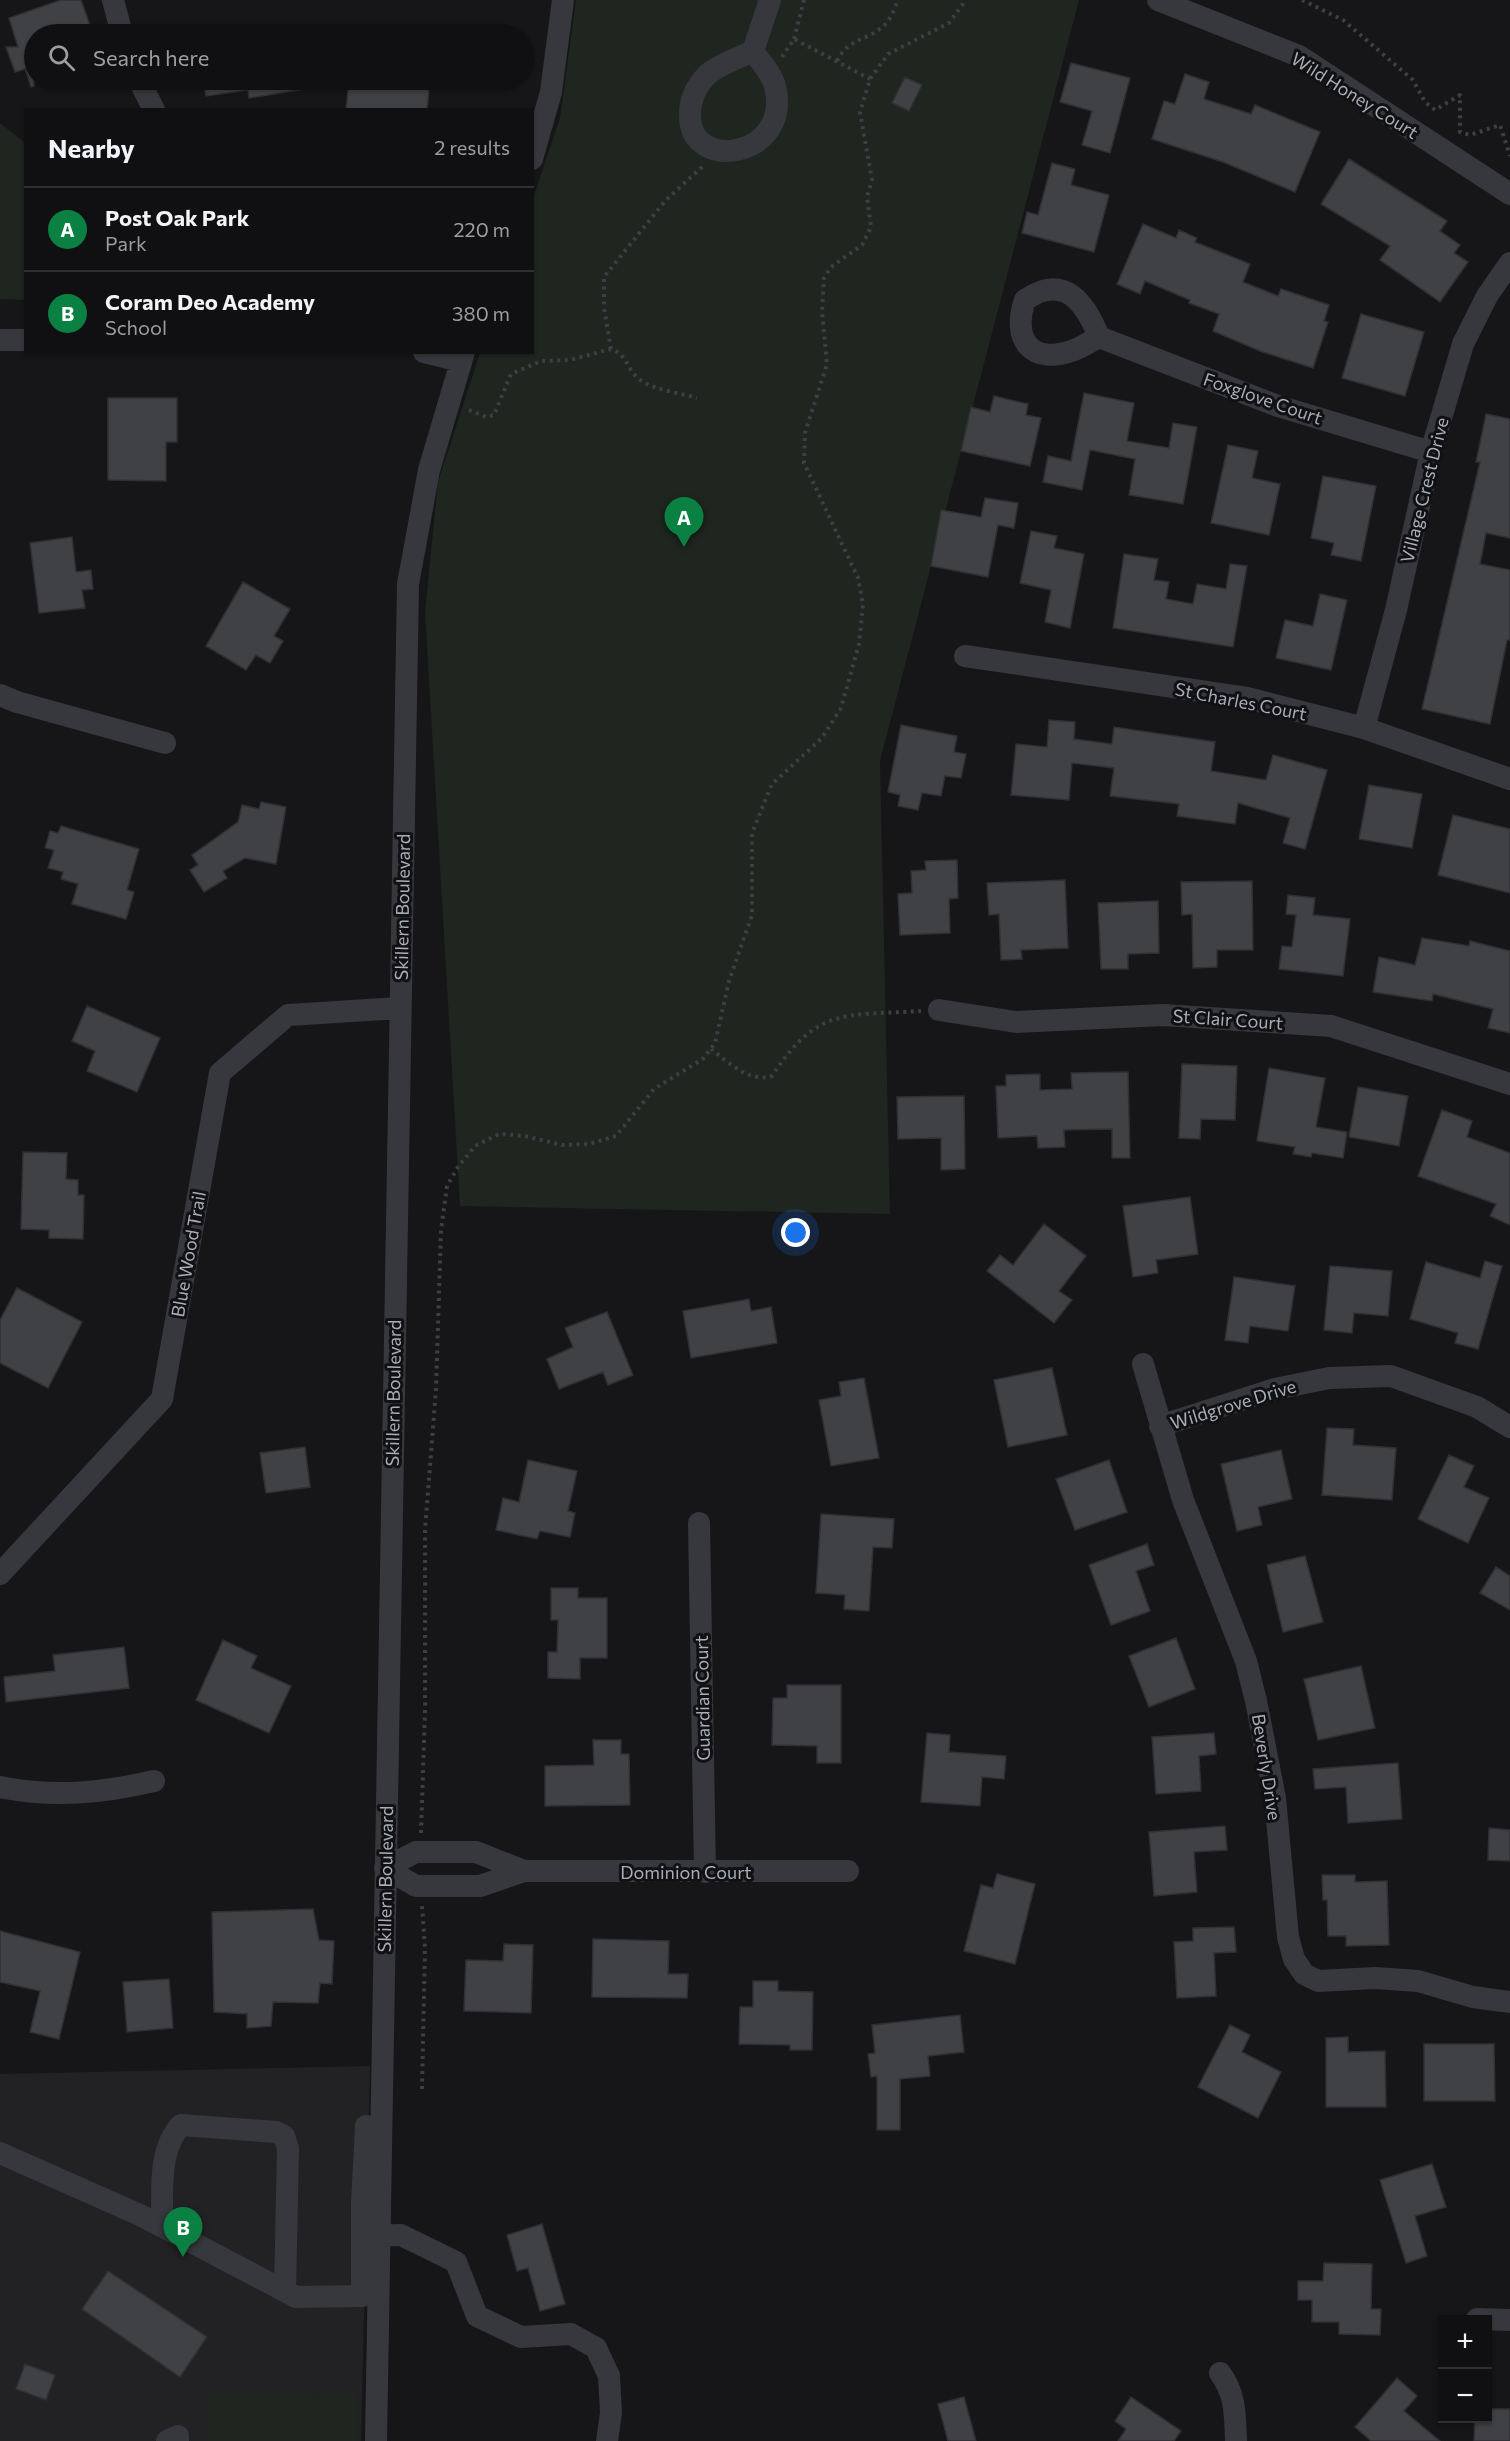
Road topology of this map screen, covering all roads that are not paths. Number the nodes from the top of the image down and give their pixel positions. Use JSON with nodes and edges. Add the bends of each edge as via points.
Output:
{"nodes":[{"id":1,"x":113,"y":0,"type":"edge"},
{"id":2,"x":563,"y":0,"type":"edge"},
{"id":3,"x":770,"y":0,"type":"edge"},
{"id":4,"x":1158,"y":0,"type":"edge"},
{"id":5,"x":119,"y":24,"type":"edge"},
{"id":6,"x":753,"y":51,"type":"junction"},
{"id":7,"x":144,"y":90,"type":"edge"},
{"id":8,"x":153,"y":108,"type":"edge"},
{"id":9,"x":534,"y":152,"type":"edge"},
{"id":10,"x":1510,"y":194,"type":"edge"},
{"id":11,"x":1510,"y":263,"type":"edge"},
{"id":12,"x":1099,"y":337,"type":"dead end"},
{"id":13,"x":0,"y":340,"type":"edge"},
{"id":14,"x":24,"y":340,"type":"edge"},
{"id":15,"x":440,"y":354,"type":"edge"},
{"id":16,"x":463,"y":357,"type":"edge"},
{"id":17,"x":1431,"y":452,"type":"junction"},
{"id":18,"x":965,"y":656,"type":"dead end"},
{"id":19,"x":0,"y":694,"type":"edge"},
{"id":20,"x":1364,"y":728,"type":"junction"},
{"id":21,"x":165,"y":743,"type":"dead end"},
{"id":22,"x":1510,"y":779,"type":"edge"},
{"id":23,"x":400,"y":1008,"type":"junction"},
{"id":24,"x":939,"y":1010,"type":"road end"},
{"id":25,"x":1510,"y":1084,"type":"edge"},
{"id":26,"x":1143,"y":1364,"type":"dead end"},
{"id":27,"x":1160,"y":1426,"type":"junction"},
{"id":28,"x":1510,"y":1426,"type":"edge"},
{"id":29,"x":699,"y":1523,"type":"dead end"},
{"id":30,"x":0,"y":1574,"type":"edge"},
{"id":31,"x":154,"y":1781,"type":"dead end"},
{"id":32,"x":0,"y":1787,"type":"edge"},
{"id":33,"x":386,"y":1868,"type":"junction"},
{"id":34,"x":524,"y":1871,"type":"junction"},
{"id":35,"x":848,"y":1871,"type":"dead end"},
{"id":36,"x":705,"y":1872,"type":"junction"},
{"id":37,"x":1510,"y":2002,"type":"edge"},
{"id":38,"x":0,"y":2154,"type":"edge"},
{"id":39,"x":162,"y":2226,"type":"junction"},
{"id":40,"x":371,"y":2236,"type":"junction"},
{"id":41,"x":285,"y":2292,"type":"junction"},
{"id":42,"x":1492,"y":2319,"type":"edge"},
{"id":43,"x":1510,"y":2320,"type":"edge"},
{"id":44,"x":1220,"y":2373,"type":"dead end"},
{"id":45,"x":167,"y":2441,"type":"edge"},
{"id":46,"x":178,"y":2441,"type":"edge"},
{"id":47,"x":375,"y":2441,"type":"edge"},
{"id":48,"x":607,"y":2441,"type":"edge"},
{"id":49,"x":1236,"y":2441,"type":"edge"}],
"edges":[{"from":1,"to":5,"type":"street"},
{"from":2,"to":9,"type":"street","via":[[551,92]]},
{"from":3,"to":6,"type":"street"},
{"from":4,"to":10,"type":"street","name":"Wild Honey Court","via":[[1299,56]]},
{"from":6,"to":6,"type":"street","via":[[709,74],[690,98],[690,124],[699,141],[719,151],[742,151],[762,140],[778,113],[775,84]]},
{"from":7,"to":8,"type":"street"},
{"from":11,"to":17,"type":"street","name":"Village Crest Drive","via":[[1487,296],[1463,344]]},
{"from":12,"to":17,"type":"street","name":"Foxglove Court","via":[[1278,406]]},
{"from":13,"to":14,"type":"street"},
{"from":15,"to":16,"type":"street"},
{"from":16,"to":23,"type":"street","name":"Skillern Boulevard","via":[[429,470],[408,584]]},
{"from":17,"to":20,"type":"street","name":"Village Crest Drive","via":[[1396,610]]},
{"from":18,"to":20,"type":"street","name":"St Charles Court","via":[[1247,698]]},
{"from":19,"to":21,"type":"street"},
{"from":20,"to":22,"type":"street","name":"St Charles Court"},
{"from":23,"to":30,"type":"street","name":"Blue Wood Trail","via":[[288,1015],[220,1073],[162,1399]]},
{"from":23,"to":33,"type":"street","name":"Skillern Boulevard"},
{"from":24,"to":25,"type":"street","name":"St Clair Court","via":[[1016,1022],[1163,1014],[1331,1026]]},
{"from":26,"to":27,"type":"street","name":"Beverly Drive"},
{"from":27,"to":28,"type":"street","name":"Wildgrove Drive","via":[[1275,1389],[1329,1378],[1391,1376],[1477,1407]]},
{"from":27,"to":37,"type":"street","name":"Beverly Drive","via":[[1183,1500],[1246,1661],[1275,1798],[1288,1937],[1294,1959],[1304,1974],[1318,1981],[1418,1981],[1473,1997]]},
{"from":29,"to":36,"type":"street","name":"Guardian Court"},
{"from":31,"to":32,"type":"street","via":[[108,1792]]},
{"from":33,"to":34,"type":"street","name":"Dominion Court","via":[[420,1886],[480,1886]]},
{"from":33,"to":34,"type":"street","name":"Dominion Court","via":[[420,1852],[476,1852]]},
{"from":33,"to":40,"type":"street","name":"Skillern Boulevard","via":[[381,2096]]},
{"from":34,"to":36,"type":"street","name":"Dominion Court"},
{"from":35,"to":36,"type":"street","name":"Dominion Court"},
{"from":38,"to":39,"type":"street"},
{"from":39,"to":41,"type":"street"},
{"from":39,"to":41,"type":"street","via":[[165,2152],[170,2137],[181,2125],[276,2132],[284,2136],[288,2148]]},
{"from":40,"to":41,"type":"street","via":[[362,2296],[296,2297]]},
{"from":40,"to":47,"type":"street","name":"Skillern Boulevard"},
{"from":40,"to":48,"type":"street","via":[[401,2235],[456,2262],[477,2316],[521,2337],[571,2334],[596,2348],[609,2376],[611,2413]]},
{"from":42,"to":43,"type":"street"},
{"from":44,"to":49,"type":"street","via":[[1230,2386]]},
{"from":45,"to":46,"type":"street","via":[[178,2436]]}]}
